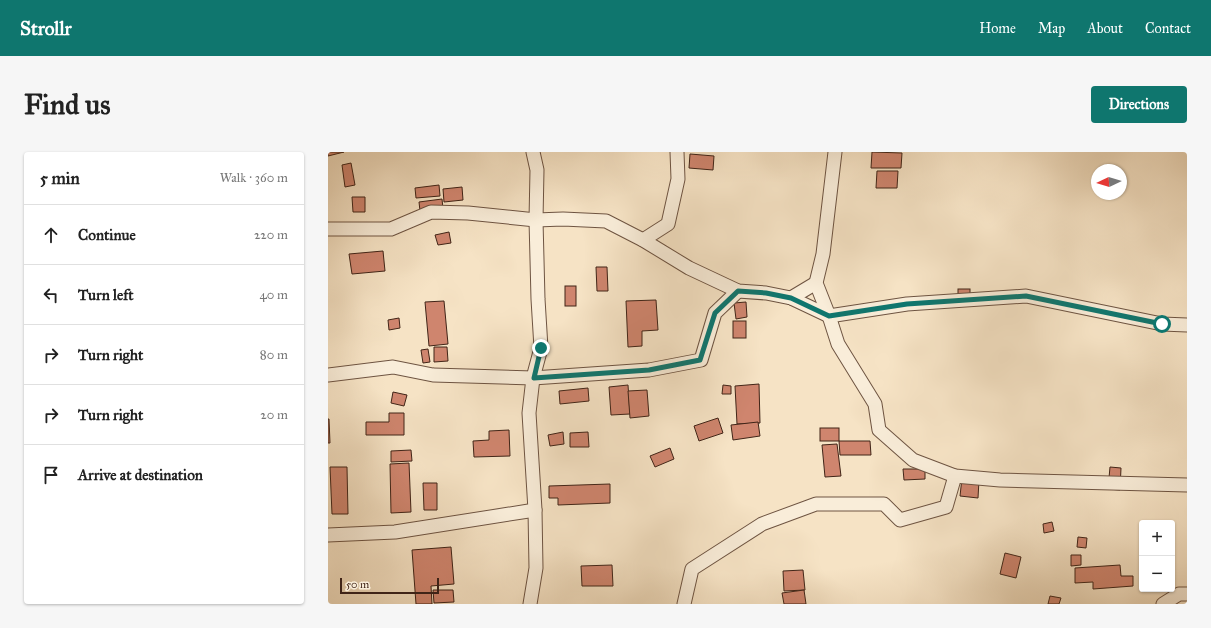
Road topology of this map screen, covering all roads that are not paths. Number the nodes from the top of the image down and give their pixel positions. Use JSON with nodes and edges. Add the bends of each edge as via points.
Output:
{"nodes":[{"id":1,"x":533,"y":152,"type":"edge"},
{"id":2,"x":676,"y":152,"type":"edge"},
{"id":3,"x":835,"y":152,"type":"edge"},
{"id":4,"x":536,"y":220,"type":"junction"},
{"id":5,"x":328,"y":229,"type":"edge"},
{"id":6,"x":643,"y":240,"type":"junction"},
{"id":7,"x":816,"y":283,"type":"junction"},
{"id":8,"x":738,"y":291,"type":"junction"},
{"id":9,"x":791,"y":298,"type":"junction"},
{"id":10,"x":829,"y":316,"type":"junction"},
{"id":11,"x":1187,"y":325,"type":"edge"},
{"id":12,"x":328,"y":375,"type":"edge"},
{"id":13,"x":534,"y":378,"type":"junction"},
{"id":14,"x":955,"y":476,"type":"junction"},
{"id":15,"x":1187,"y":485,"type":"edge"},
{"id":16,"x":536,"y":510,"type":"junction"},
{"id":17,"x":328,"y":535,"type":"edge"},
{"id":18,"x":1187,"y":594,"type":"edge"},
{"id":19,"x":530,"y":604,"type":"edge"},
{"id":20,"x":684,"y":604,"type":"edge"},
{"id":21,"x":1163,"y":604,"type":"edge"}],
"edges":[{"from":1,"to":4,"type":"street","via":[[537,170]]},
{"from":2,"to":6,"type":"street","via":[[678,179],[668,224]]},
{"from":3,"to":7,"type":"street","via":[[823,254]]},
{"from":4,"to":5,"type":"street","via":[[431,212],[391,229]]},
{"from":4,"to":6,"type":"street","via":[[606,221]]},
{"from":4,"to":13,"type":"street","via":[[541,348]]},
{"from":6,"to":8,"type":"street","via":[[688,268]]},
{"from":7,"to":9,"type":"street"},
{"from":7,"to":10,"type":"street"},
{"from":8,"to":9,"type":"street"},
{"from":8,"to":13,"type":"street","via":[[715,313],[700,360],[649,370]]},
{"from":9,"to":10,"type":"street"},
{"from":10,"to":11,"type":"street","via":[[907,304],[1026,296],[1162,324]]},
{"from":10,"to":14,"type":"street","via":[[838,344],[875,404],[879,430],[913,460]]},
{"from":12,"to":13,"type":"street","via":[[393,367],[433,375]]},
{"from":13,"to":16,"type":"street","via":[[528,413]]},
{"from":14,"to":15,"type":"street","via":[[1000,480]]},
{"from":14,"to":20,"type":"street","via":[[946,507],[900,520],[884,504],[816,504],[762,524],[692,569]]},
{"from":16,"to":17,"type":"street","via":[[394,532]]},
{"from":16,"to":19,"type":"street","via":[[536,568]]},
{"from":18,"to":21,"type":"street","via":[[1179,594]]}]}
